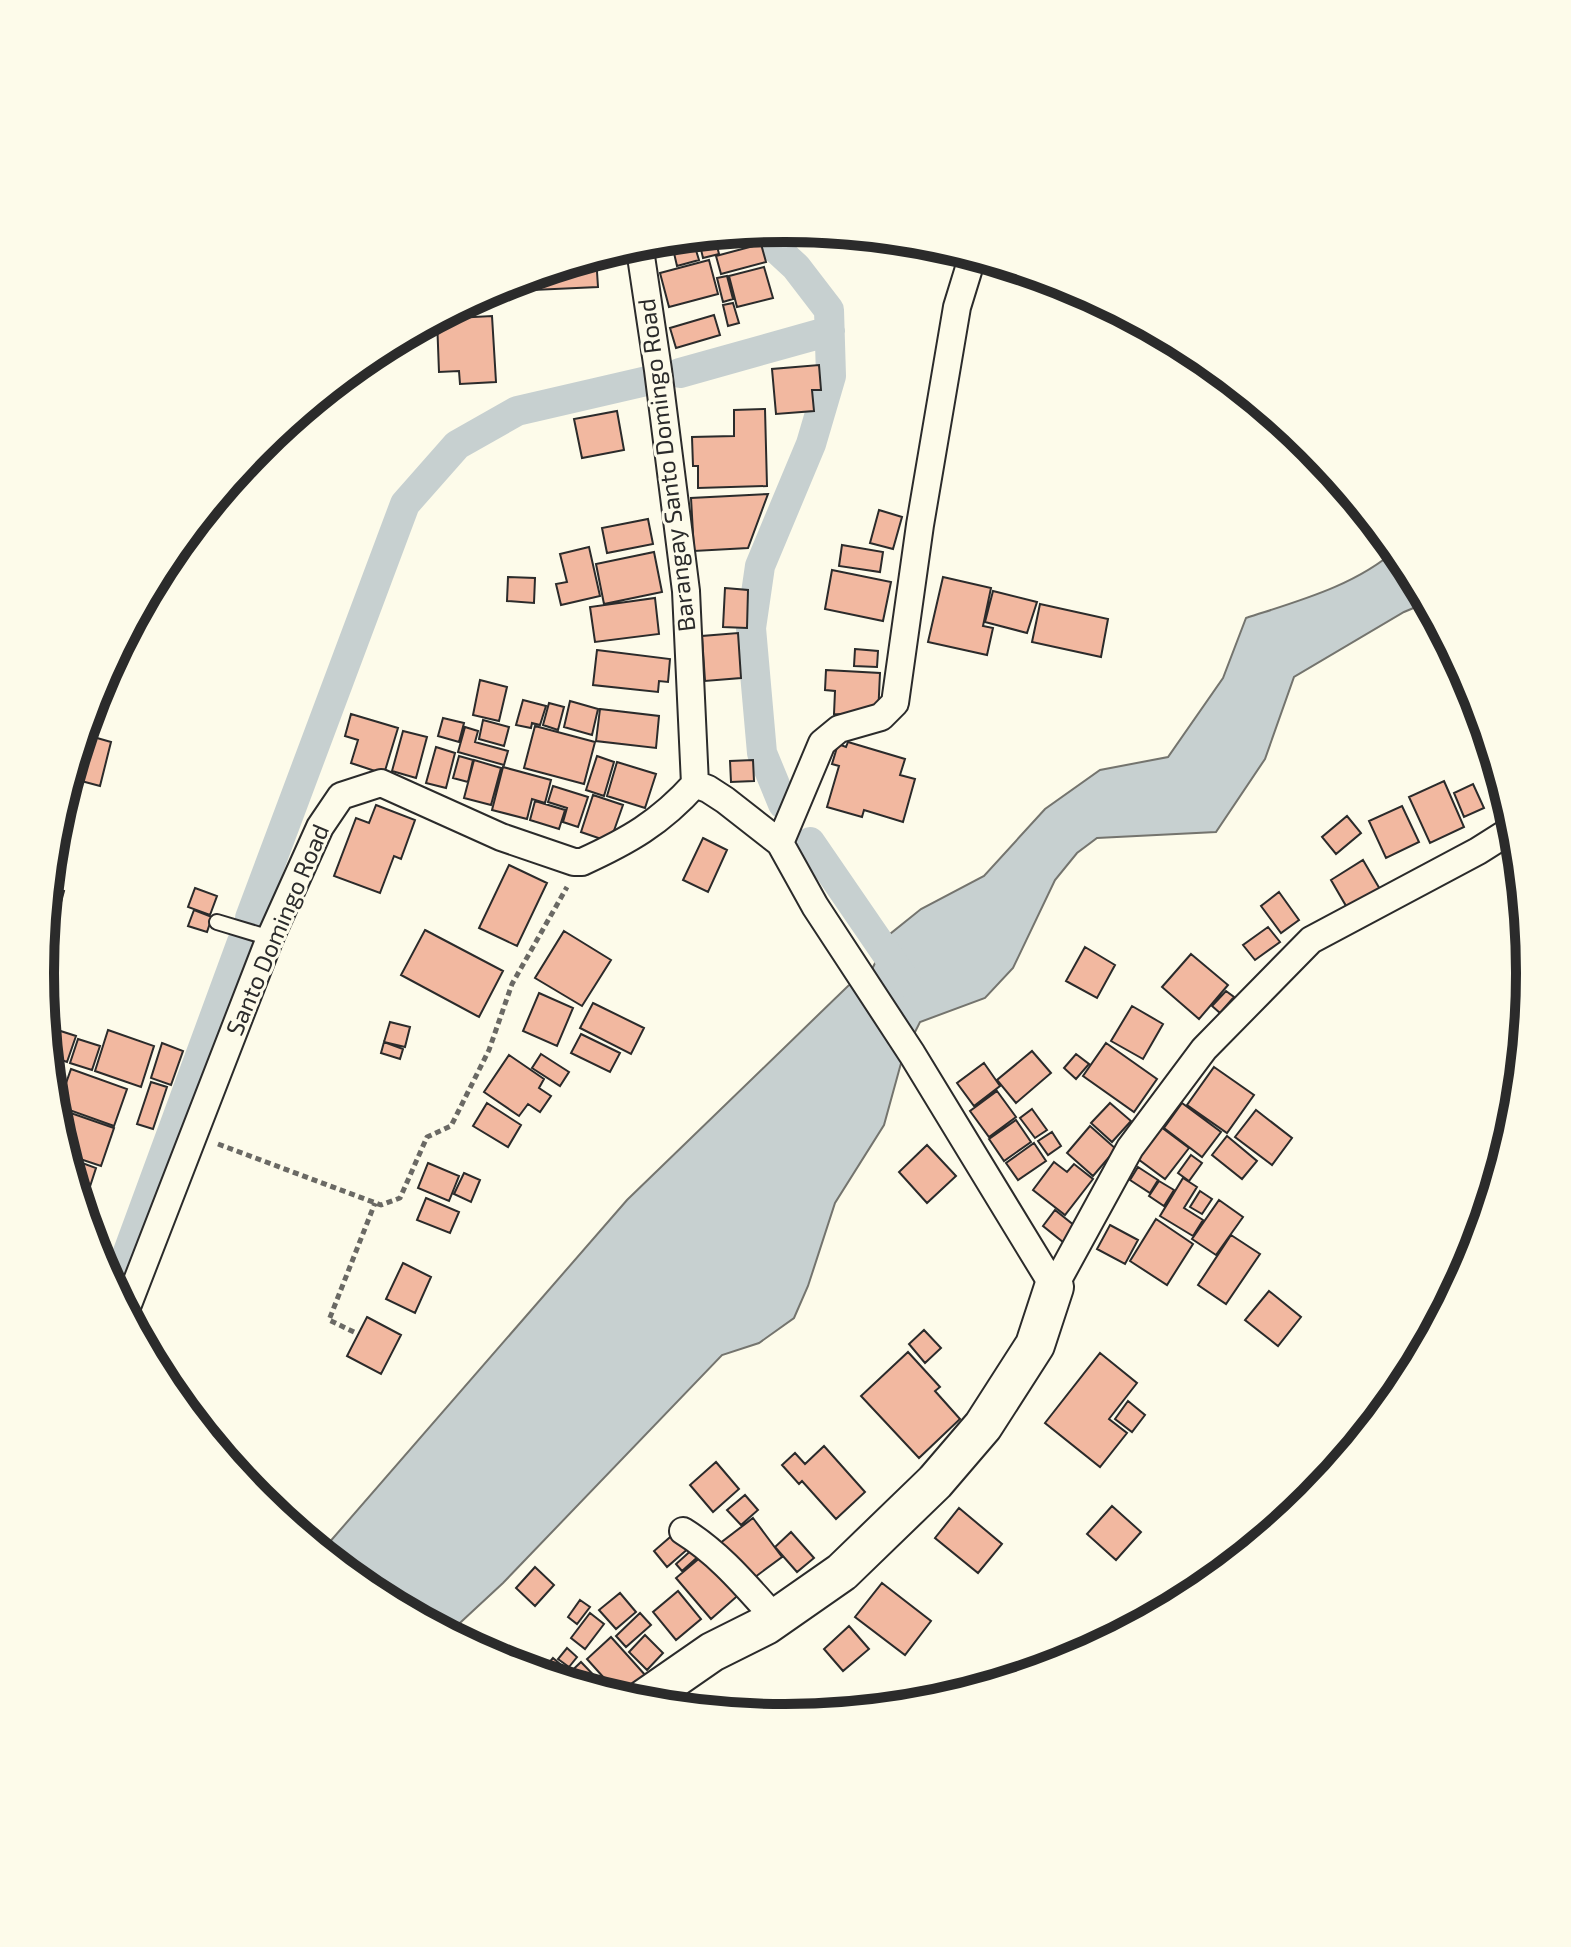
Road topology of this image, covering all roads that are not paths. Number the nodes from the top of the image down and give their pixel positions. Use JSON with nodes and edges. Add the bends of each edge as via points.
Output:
{"nodes":[{"id":1,"x":641,"y":256,"type":"edge"},
{"id":2,"x":970,"y":266,"type":"edge"},
{"id":3,"x":695,"y":784,"type":"junction"},
{"id":4,"x":1504,"y":835,"type":"edge"},
{"id":5,"x":780,"y":843,"type":"junction"},
{"id":6,"x":217,"y":922,"type":"dead end"},
{"id":7,"x":270,"y":938,"type":"junction"},
{"id":8,"x":1054,"y":1287,"type":"junction"},
{"id":9,"x":130,"y":1299,"type":"edge"},
{"id":10,"x":683,"y":1531,"type":"dead end"},
{"id":11,"x":775,"y":1618,"type":"junction"},
{"id":12,"x":653,"y":1693,"type":"edge"}],
"edges":[{"from":1,"to":3,"type":"street","name":"Barangay Santo Domingo Road","via":[[686,591]]},
{"from":2,"to":5,"type":"street","via":[[957,307],[895,703],[881,717],[839,729],[822,743]]},
{"from":3,"to":5,"type":"street"},
{"from":3,"to":7,"type":"street","name":"Santo Domingo Road","via":[[627,842],[582,862],[501,837],[381,783],[341,796],[320,827]]},
{"from":4,"to":8,"type":"street","via":[[1311,940],[1204,1049],[1140,1135]]},
{"from":5,"to":8,"type":"street"},
{"from":6,"to":7,"type":"lane"},
{"from":7,"to":9,"type":"street","name":"Santo Domingo Road"},
{"from":8,"to":11,"type":"street","via":[[1035,1345],[983,1426],[935,1482],[842,1572]]},
{"from":10,"to":11,"type":"street","via":[[730,1567]]},
{"from":11,"to":12,"type":"street"}]}
